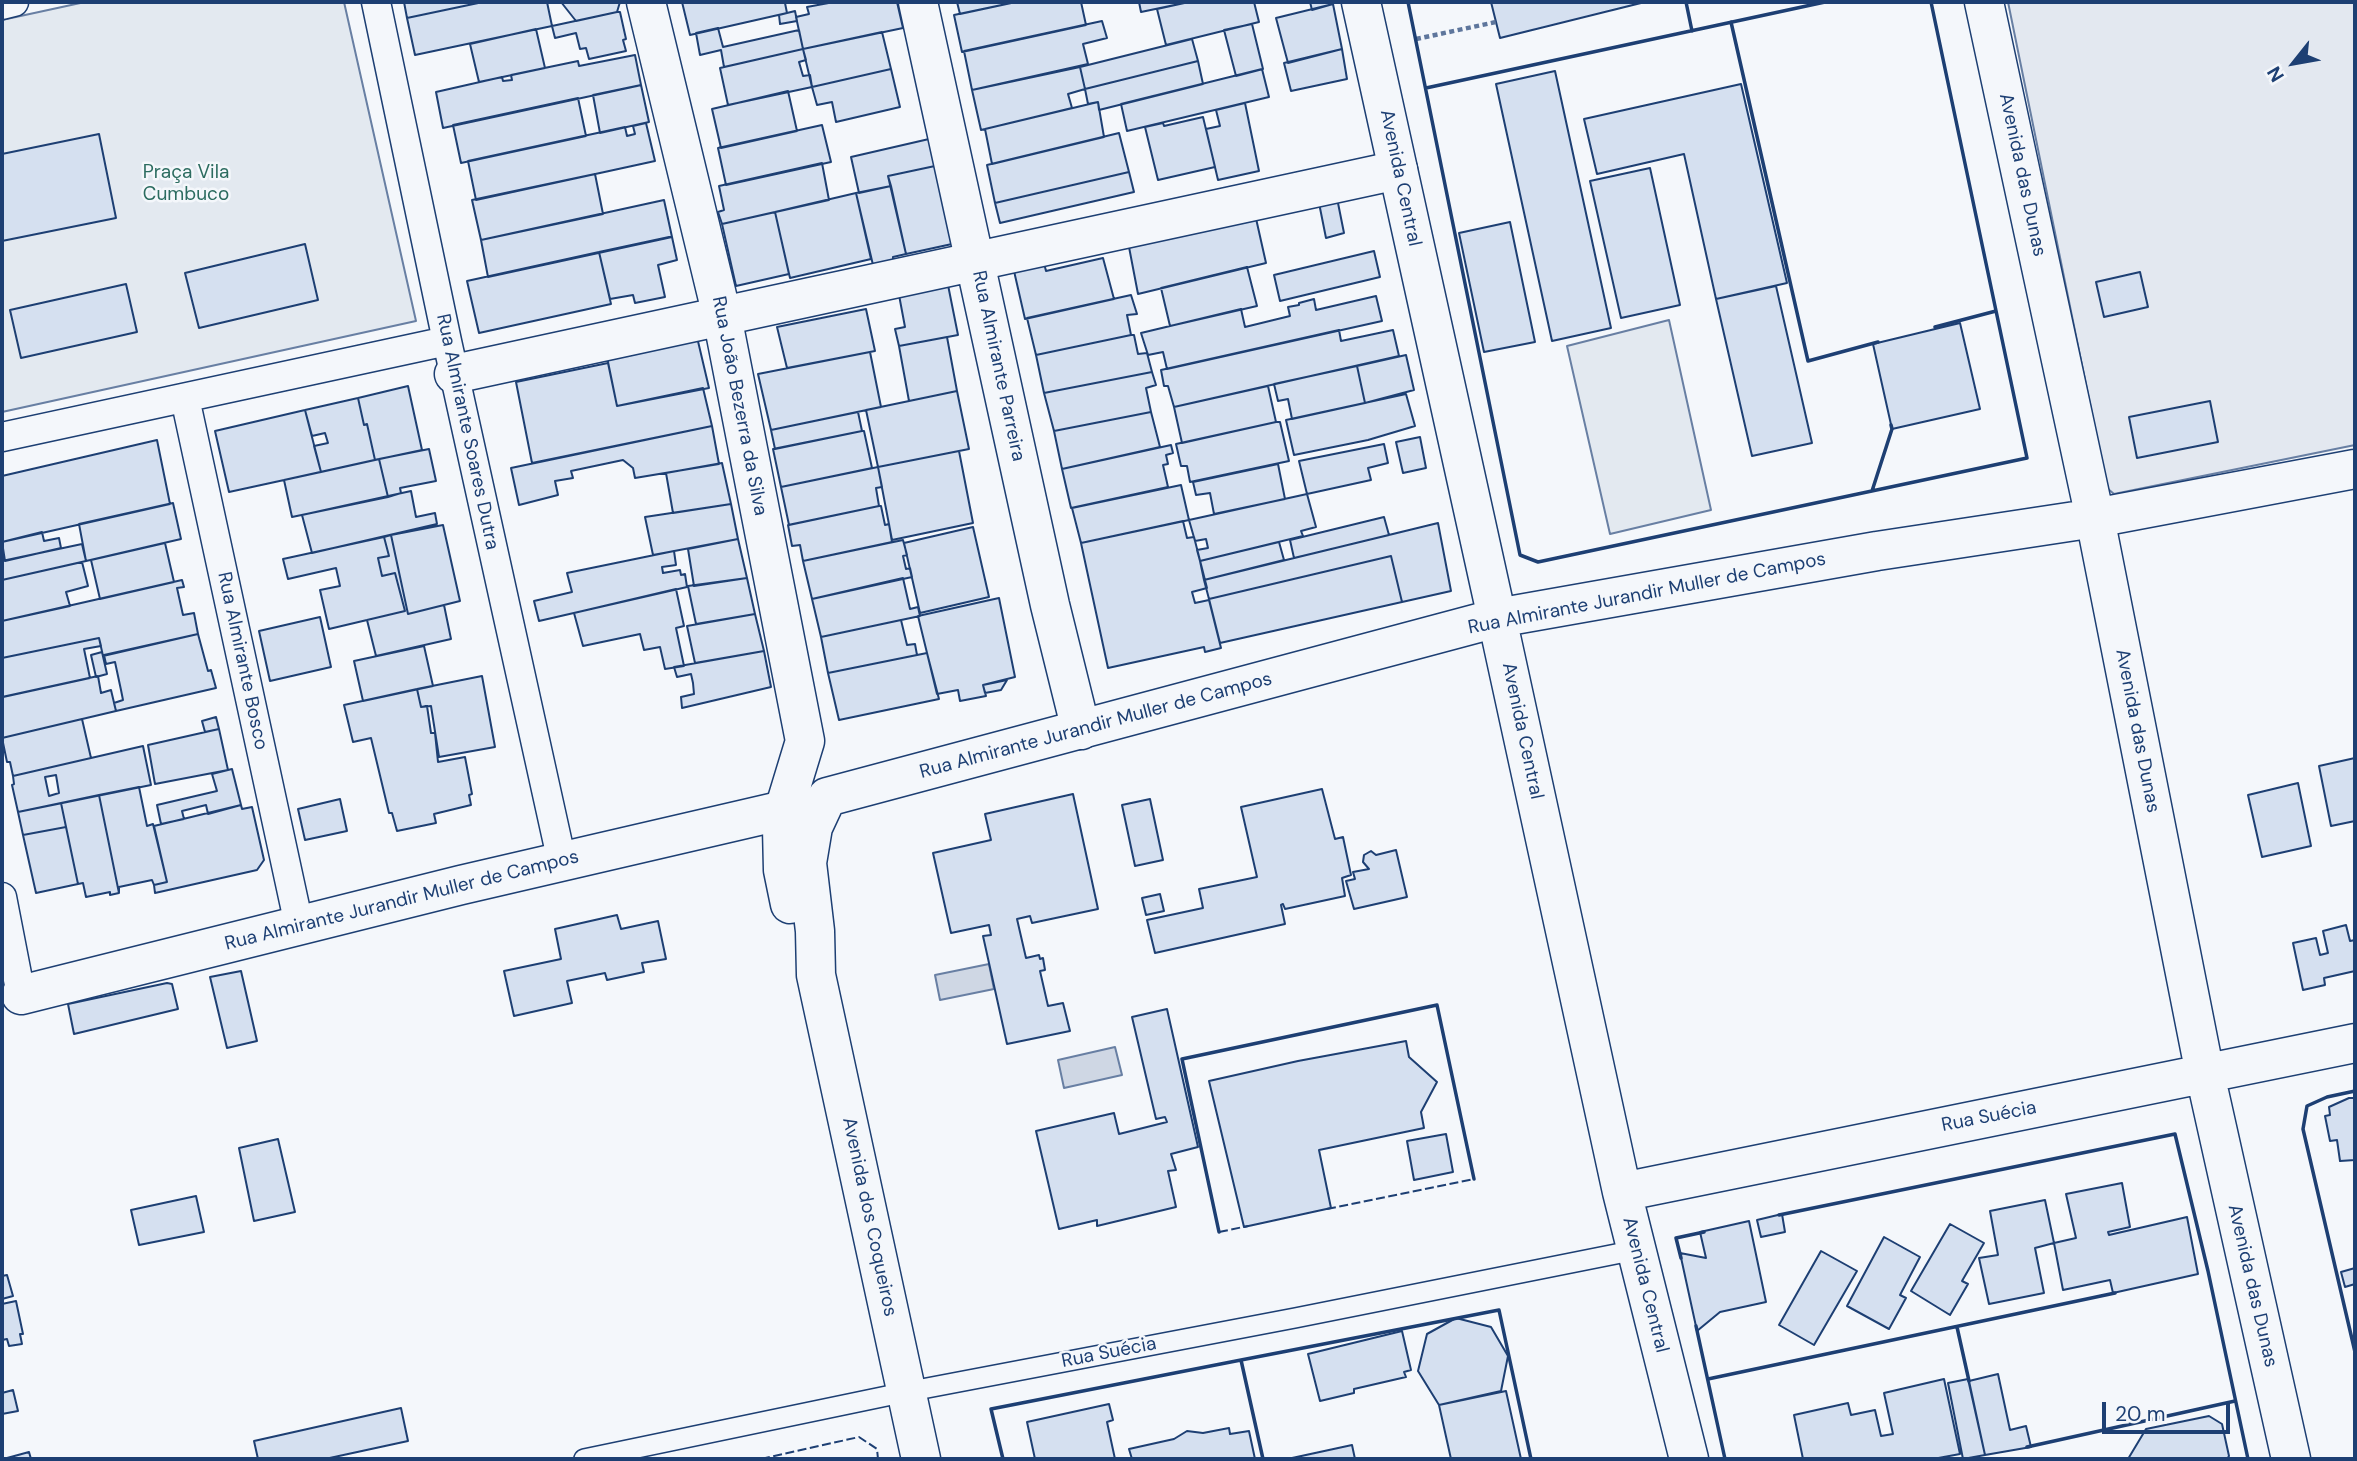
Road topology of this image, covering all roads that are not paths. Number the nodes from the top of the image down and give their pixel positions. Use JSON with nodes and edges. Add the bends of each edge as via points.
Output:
{"nodes":[{"id":1,"x":13,"y":2,"type":"edge"},
{"id":2,"x":376,"y":2,"type":"edge"},
{"id":3,"x":646,"y":2,"type":"edge"},
{"id":4,"x":918,"y":2,"type":"edge"},
{"id":5,"x":1361,"y":2,"type":"edge"},
{"id":6,"x":1984,"y":2,"type":"edge"},
{"id":7,"x":2,"y":5,"type":"edge"},
{"id":8,"x":1398,"y":170,"type":"junction"},
{"id":9,"x":975,"y":261,"type":"junction"},
{"id":10,"x":722,"y":316,"type":"junction"},
{"id":11,"x":451,"y":358,"type":"junction"},
{"id":12,"x":185,"y":398,"type":"junction"},
{"id":13,"x":2,"y":437,"type":"edge"},
{"id":14,"x":2355,"y":469,"type":"edge"},
{"id":15,"x":2095,"y":518,"type":"junction"},
{"id":16,"x":1497,"y":618,"type":"junction"},
{"id":17,"x":1081,"y":730,"type":"junction"},
{"id":18,"x":784,"y":810,"type":"junction"},
{"id":19,"x":562,"y":862,"type":"junction"},
{"id":20,"x":2,"y":897,"type":"edge"},
{"id":21,"x":299,"y":925,"type":"junction"},
{"id":22,"x":816,"y":975,"type":"junction"},
{"id":23,"x":21,"y":995,"type":"joint"},
{"id":24,"x":2355,"y":1043,"type":"edge"},
{"id":25,"x":2205,"y":1074,"type":"junction"},
{"id":26,"x":1622,"y":1192,"type":"junction"},
{"id":27,"x":1636,"y":1250,"type":"junction"},
{"id":28,"x":906,"y":1392,"type":"junction"},
{"id":29,"x":583,"y":1459,"type":"edge"},
{"id":30,"x":921,"y":1459,"type":"edge"},
{"id":31,"x":1689,"y":1459,"type":"edge"},
{"id":32,"x":2291,"y":1459,"type":"edge"}],
"edges":[{"from":1,"to":7,"type":"street"},
{"from":2,"to":11,"type":"street","name":"Rua Almirante Soares Dutra"},
{"from":3,"to":10,"type":"street","name":"Rua João Bezerra da Silva"},
{"from":4,"to":9,"type":"street","name":"Rua Almirante Parreira"},
{"from":5,"to":8,"type":"street","name":"Avenida Central"},
{"from":6,"to":15,"type":"street","name":"Avenida das Dunas"},
{"from":8,"to":9,"type":"street"},
{"from":8,"to":16,"type":"street","name":"Avenida Central"},
{"from":9,"to":10,"type":"street"},
{"from":9,"to":17,"type":"street","name":"Rua Almirante Parreira"},
{"from":10,"to":11,"type":"street"},
{"from":10,"to":18,"type":"street","name":"Rua João Bezerra da Silva","via":[[805,741]]},
{"from":11,"to":12,"type":"street"},
{"from":11,"to":19,"type":"street","name":"Rua Almirante Soares Dutra"},
{"from":12,"to":13,"type":"street"},
{"from":12,"to":21,"type":"street","name":"Rua Almirante Bosco"},
{"from":14,"to":15,"type":"street","name":"Rua Almirante Jurandir Muller de Campos"},
{"from":15,"to":16,"type":"street","name":"Rua Almirante Jurandir Muller de Campos"},
{"from":15,"to":25,"type":"street","name":"Avenida das Dunas"},
{"from":16,"to":17,"type":"street","name":"Rua Almirante Jurandir Muller de Campos"},
{"from":16,"to":26,"type":"street","name":"Avenida Central"},
{"from":17,"to":22,"type":"street","name":"Rua Almirante Jurandir Muller de Campos","via":[[827,797],[813,827],[807,863]]},
{"from":18,"to":19,"type":"street","name":"Rua Almirante Jurandir Muller de Campos"},
{"from":18,"to":22,"type":"street","name":"Rua João Bezerra da Silva","via":[[783,870],[795,923]]},
{"from":19,"to":21,"type":"street","name":"Rua Almirante Jurandir Muller de Campos"},
{"from":20,"to":23,"type":"street"},
{"from":21,"to":23,"type":"street","name":"Rua Almirante Jurandir Muller de Campos"},
{"from":22,"to":28,"type":"street","name":"Avenida dos Coqueiros"},
{"from":24,"to":25,"type":"street","name":"Rua Suécia"},
{"from":25,"to":26,"type":"street","name":"Rua Suécia"},
{"from":25,"to":32,"type":"street","name":"Avenida das Dunas"},
{"from":26,"to":27,"type":"street","name":"Avenida Central"},
{"from":27,"to":28,"type":"lane","name":"Rua Suécia"},
{"from":27,"to":31,"type":"street","name":"Avenida Central"},
{"from":28,"to":29,"type":"lane","name":"Rua Suécia"},
{"from":28,"to":30,"type":"street","name":"Avenida dos Coqueiros"}]}
